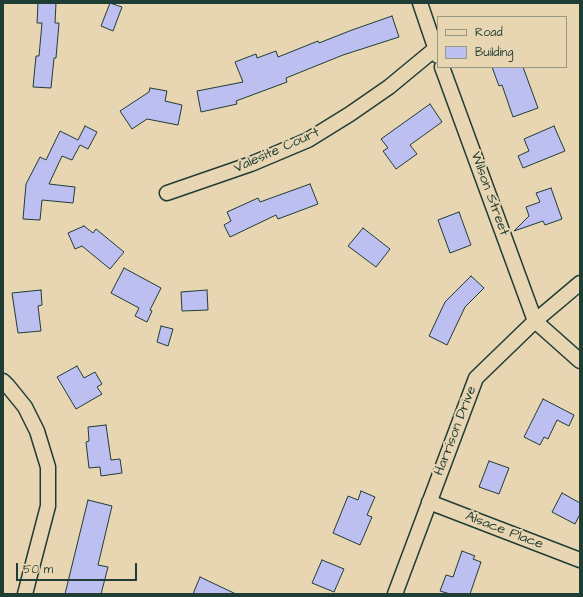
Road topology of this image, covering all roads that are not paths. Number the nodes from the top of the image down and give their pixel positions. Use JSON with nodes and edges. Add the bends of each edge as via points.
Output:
{"nodes":[{"id":1,"x":420,"y":3,"type":"edge"},
{"id":2,"x":437,"y":52,"type":"edge"},
{"id":3,"x":442,"y":68,"type":"edge"},
{"id":4,"x":167,"y":193,"type":"dead end"},
{"id":5,"x":580,"y":283,"type":"edge"},
{"id":6,"x":535,"y":321,"type":"junction"},
{"id":7,"x":580,"y":361,"type":"edge"},
{"id":8,"x":3,"y":381,"type":"edge"},
{"id":9,"x":429,"y":502,"type":"junction"},
{"id":10,"x":580,"y":560,"type":"edge"},
{"id":11,"x":25,"y":594,"type":"edge"},
{"id":12,"x":395,"y":594,"type":"edge"}],
"edges":[{"from":1,"to":2,"type":"street"},
{"from":2,"to":4,"type":"street","name":"Valesite Court","via":[[350,114],[308,140],[251,164]]},
{"from":3,"to":6,"type":"street","name":"Wilson Street"},
{"from":5,"to":6,"type":"street","name":"Harrison Drive"},
{"from":6,"to":7,"type":"street"},
{"from":6,"to":9,"type":"street","name":"Harrison Drive","via":[[476,378]]},
{"from":8,"to":11,"type":"street","via":[[25,407],[37,431],[48,467],[48,506]]},
{"from":9,"to":10,"type":"street","name":"Alsace Place"},
{"from":9,"to":12,"type":"street","name":"Harrison Drive"}]}
